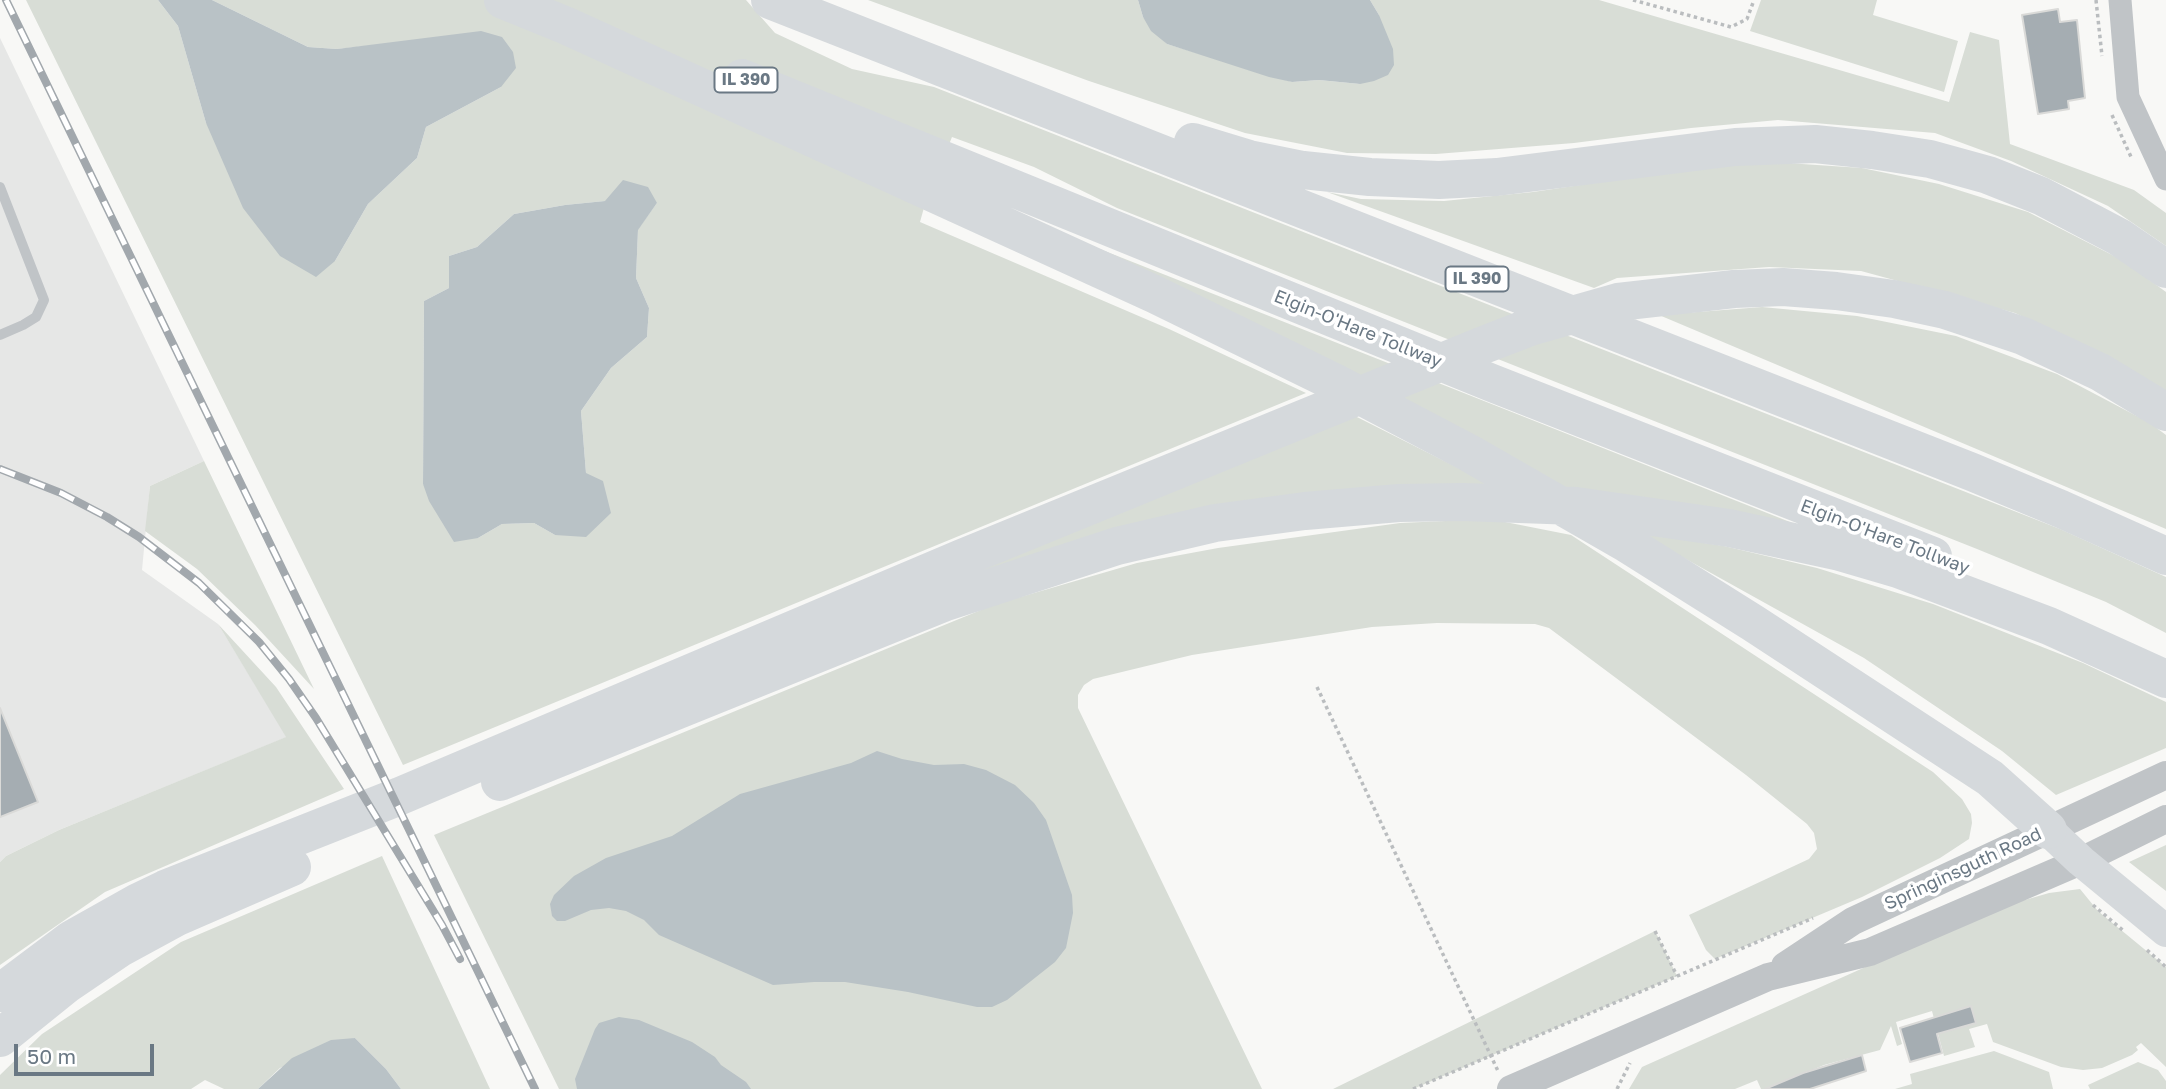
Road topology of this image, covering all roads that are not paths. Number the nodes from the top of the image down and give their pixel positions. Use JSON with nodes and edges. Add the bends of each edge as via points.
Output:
{"nodes":[{"id":1,"x":503,"y":0,"type":"edge"},
{"id":2,"x":550,"y":0,"type":"edge"},
{"id":3,"x":2120,"y":0,"type":"edge"},
{"id":4,"x":778,"y":3,"type":"edge"},
{"id":5,"x":864,"y":35,"type":"junction"},
{"id":6,"x":936,"y":176,"type":"junction"},
{"id":7,"x":2166,"y":179,"type":"edge"},
{"id":8,"x":0,"y":187,"type":"edge"},
{"id":9,"x":2166,"y":269,"type":"edge"},
{"id":10,"x":0,"y":335,"type":"edge"},
{"id":11,"x":2166,"y":412,"type":"edge"},
{"id":12,"x":2166,"y":556,"type":"edge"},
{"id":13,"x":2166,"y":658,"type":"edge"},
{"id":14,"x":2166,"y":679,"type":"edge"},
{"id":15,"x":2166,"y":775,"type":"edge"},
{"id":16,"x":455,"y":786,"type":"junction"},
{"id":17,"x":2166,"y":819,"type":"edge"},
{"id":18,"x":2048,"y":830,"type":"junction"},
{"id":19,"x":323,"y":841,"type":"junction"},
{"id":20,"x":2081,"y":861,"type":"junction"},
{"id":21,"x":2166,"y":931,"type":"edge"},
{"id":22,"x":1768,"y":977,"type":"junction"},
{"id":23,"x":0,"y":993,"type":"edge"},
{"id":24,"x":0,"y":1038,"type":"edge"},
{"id":25,"x":1506,"y":1083,"type":"edge"}],
"edges":[{"from":1,"to":6,"type":"highway"},
{"from":2,"to":6,"type":"highway","name":"Elgin-O'Hare Tollway","number":"IL 390"},
{"from":3,"to":7,"type":"street","via":[[2128,97]]},
{"from":4,"to":5,"type":"highway","number":"IL 390"},
{"from":5,"to":9,"type":"highway","via":[[911,38],[1181,138],[1303,170],[1439,180],[1497,177],[1778,144],[1815,144],[1930,159],[2040,196],[2119,236]]},
{"from":5,"to":12,"type":"highway","number":"IL 390","via":[[1985,477]]},
{"from":6,"to":13,"type":"highway","name":"Elgin-O'Hare Tollway","number":"IL 390","via":[[1492,383],[2002,583]]},
{"from":6,"to":18,"type":"highway","via":[[1166,300],[1469,453],[1623,542],[1990,778]]},
{"from":8,"to":10,"type":"lane","via":[[44,300],[36,317]]},
{"from":11,"to":16,"type":"highway","via":[[2100,372],[2024,336],[1945,310],[1783,287],[1618,302],[1530,327],[962,558]]},
{"from":14,"to":16,"type":"highway","via":[[2049,626],[1840,552],[1729,528],[1576,506],[1399,503],[1214,523],[1118,545],[946,603]]},
{"from":15,"to":18,"type":"street","name":"Springinsguth Road"},
{"from":16,"to":19,"type":"highway"},
{"from":17,"to":20,"type":"street","name":"Springinsguth Road"},
{"from":18,"to":20,"type":"main road"},
{"from":18,"to":22,"type":"street","name":"Springinsguth Road","via":[[1853,920]]},
{"from":19,"to":23,"type":"highway","via":[[214,869],[138,902],[72,939]]},
{"from":19,"to":24,"type":"highway","via":[[149,931],[67,984]]},
{"from":20,"to":21,"type":"main road"},
{"from":20,"to":22,"type":"street","name":"Springinsguth Road","via":[[1870,951]]},
{"from":22,"to":25,"type":"street","name":"Springinsguth Road"}]}
